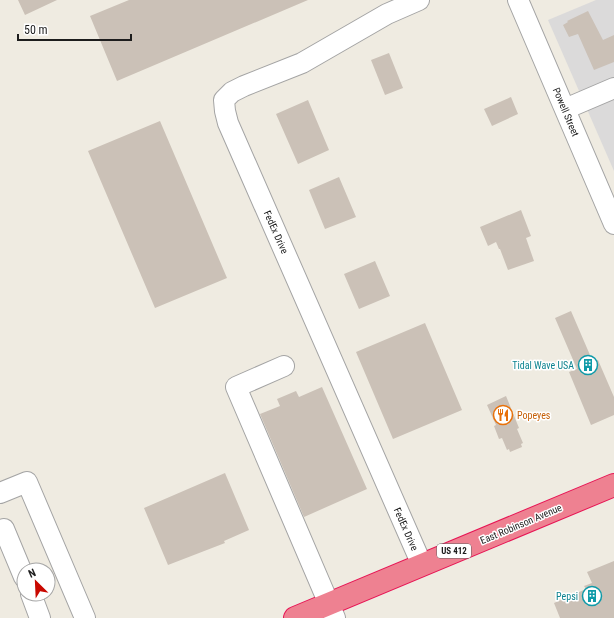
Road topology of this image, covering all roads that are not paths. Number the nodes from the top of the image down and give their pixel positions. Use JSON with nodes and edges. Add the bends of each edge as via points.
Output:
{"nodes":[{"id":1,"x":419,"y":0,"type":"edge"},
{"id":2,"x":518,"y":0,"type":"edge"},
{"id":3,"x":614,"y":88,"type":"edge"},
{"id":4,"x":565,"y":109,"type":"junction"},
{"id":5,"x":614,"y":224,"type":"edge"},
{"id":6,"x":284,"y":366,"type":"dead end"},
{"id":7,"x":614,"y":485,"type":"edge"},
{"id":8,"x":0,"y":493,"type":"edge"},
{"id":9,"x":0,"y":531,"type":"edge"},
{"id":10,"x":18,"y":562,"type":"edge"},
{"id":11,"x":422,"y":565,"type":"junction"},
{"id":12,"x":34,"y":602,"type":"edge"},
{"id":13,"x":332,"y":611,"type":"edge"},
{"id":14,"x":40,"y":618,"type":"edge"},
{"id":15,"x":85,"y":618,"type":"edge"},
{"id":16,"x":295,"y":618,"type":"edge"}],
"edges":[{"from":1,"to":11,"type":"street","name":"FedEx Drive","via":[[387,14],[302,63],[232,92],[224,100],[224,111]]},
{"from":2,"to":4,"type":"street","name":"Powell Street"},
{"from":3,"to":4,"type":"street"},
{"from":4,"to":5,"type":"street","name":"Powell Street"},
{"from":6,"to":13,"type":"street","via":[[236,386]]},
{"from":7,"to":11,"type":"highway","name":"East Robinson Avenue","number":"US 412"},
{"from":8,"to":15,"type":"street","via":[[27,482]]},
{"from":9,"to":10,"type":"street","via":[[4,529]]},
{"from":11,"to":13,"type":"highway","name":"East Robinson Avenue","number":"US 412"},
{"from":12,"to":14,"type":"street"},
{"from":13,"to":16,"type":"highway","name":"East Robinson Avenue","number":"US 412"}]}
